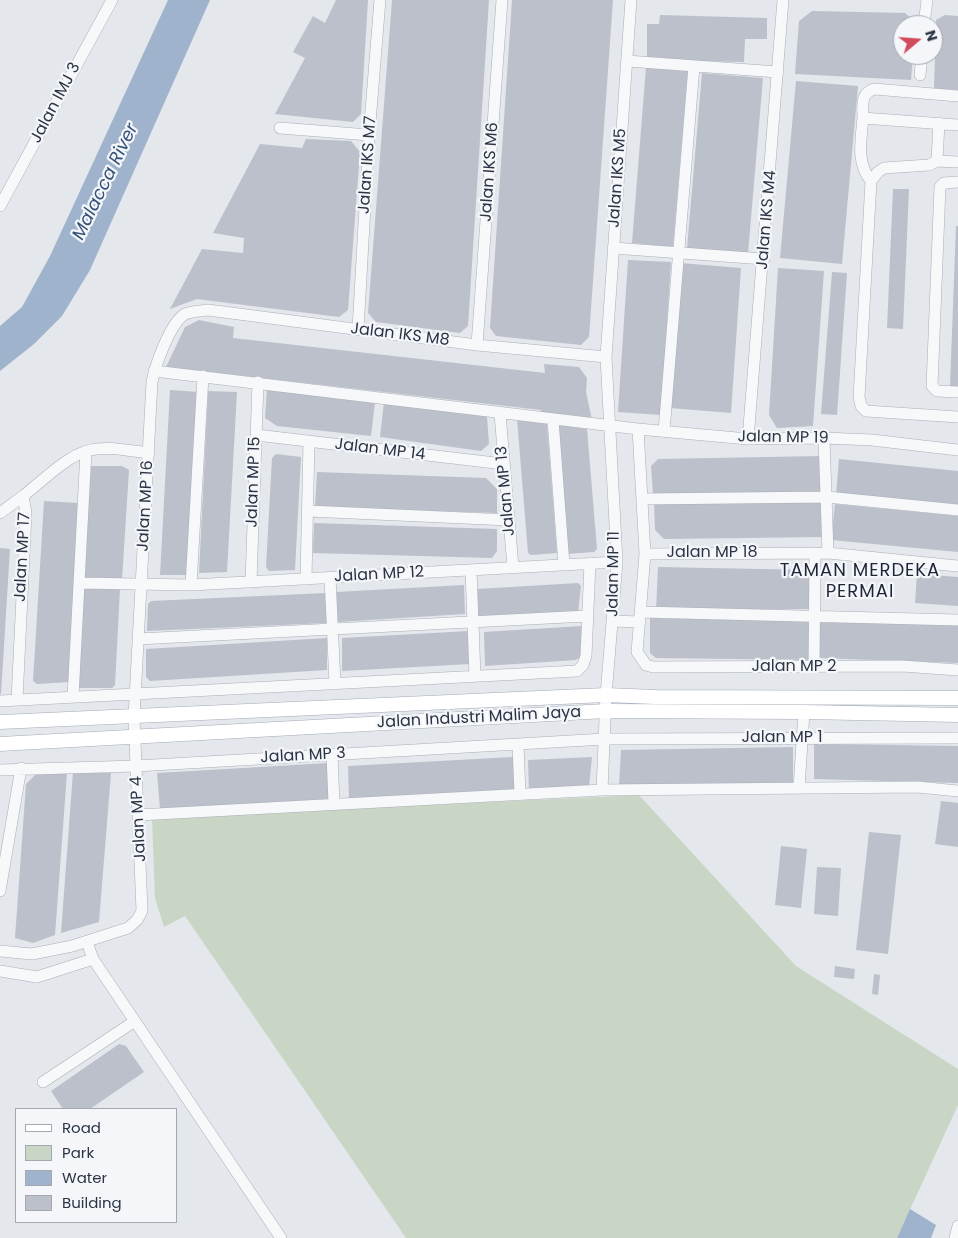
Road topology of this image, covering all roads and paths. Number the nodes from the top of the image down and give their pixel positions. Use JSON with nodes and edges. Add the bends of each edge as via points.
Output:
{"nodes":[{"id":1,"x":112,"y":0,"type":"edge"},
{"id":2,"x":380,"y":0,"type":"edge"},
{"id":3,"x":502,"y":0,"type":"edge"},
{"id":4,"x":631,"y":0,"type":"edge"},
{"id":5,"x":783,"y":0,"type":"edge"},
{"id":6,"x":926,"y":0,"type":"edge"},
{"id":7,"x":925,"y":15,"type":"edge"},
{"id":8,"x":627,"y":61,"type":"junction"},
{"id":9,"x":921,"y":65,"type":"edge"},
{"id":10,"x":694,"y":66,"type":"junction"},
{"id":11,"x":778,"y":72,"type":"junction"},
{"id":12,"x":920,"y":74,"type":"dead end"},
{"id":13,"x":958,"y":96,"type":"edge"},
{"id":14,"x":863,"y":118,"type":"junction"},
{"id":15,"x":939,"y":123,"type":"junction"},
{"id":16,"x":958,"y":125,"type":"edge"},
{"id":17,"x":280,"y":128,"type":"dead end"},
{"id":18,"x":369,"y":136,"type":"junction"},
{"id":19,"x":937,"y":161,"type":"junction"},
{"id":20,"x":958,"y":162,"type":"edge"},
{"id":21,"x":871,"y":181,"type":"junction"},
{"id":22,"x":958,"y":182,"type":"edge"},
{"id":23,"x":0,"y":206,"type":"edge"},
{"id":24,"x":613,"y":248,"type":"junction"},
{"id":25,"x":679,"y":252,"type":"junction"},
{"id":26,"x":764,"y":259,"type":"junction"},
{"id":27,"x":195,"y":311,"type":"joint"},
{"id":28,"x":358,"y":330,"type":"junction"},
{"id":29,"x":477,"y":345,"type":"junction"},
{"id":30,"x":606,"y":357,"type":"junction"},
{"id":31,"x":154,"y":371,"type":"junction"},
{"id":32,"x":203,"y":376,"type":"junction"},
{"id":33,"x":258,"y":382,"type":"junction"},
{"id":34,"x":958,"y":392,"type":"edge"},
{"id":35,"x":500,"y":414,"type":"junction"},
{"id":36,"x":958,"y":417,"type":"edge"},
{"id":37,"x":553,"y":420,"type":"junction"},
{"id":38,"x":609,"y":426,"type":"junction"},
{"id":39,"x":638,"y":429,"type":"junction"},
{"id":40,"x":664,"y":431,"type":"junction"},
{"id":41,"x":256,"y":435,"type":"junction"},
{"id":42,"x":824,"y":438,"type":"junction"},
{"id":43,"x":748,"y":439,"type":"junction"},
{"id":44,"x":309,"y":442,"type":"junction"},
{"id":45,"x":86,"y":450,"type":"junction"},
{"id":46,"x":958,"y":450,"type":"edge"},
{"id":47,"x":149,"y":453,"type":"junction"},
{"id":48,"x":504,"y":464,"type":"junction"},
{"id":49,"x":23,"y":496,"type":"junction"},
{"id":50,"x":827,"y":498,"type":"junction"},
{"id":51,"x":642,"y":499,"type":"junction"},
{"id":52,"x":958,"y":510,"type":"edge"},
{"id":53,"x":308,"y":511,"type":"junction"},
{"id":54,"x":0,"y":513,"type":"edge"},
{"id":55,"x":509,"y":520,"type":"junction"},
{"id":56,"x":815,"y":553,"type":"junction"},
{"id":57,"x":828,"y":553,"type":"junction"},
{"id":58,"x":645,"y":554,"type":"junction"},
{"id":59,"x":617,"y":562,"type":"junction"},
{"id":60,"x":590,"y":563,"type":"junction"},
{"id":61,"x":564,"y":565,"type":"junction"},
{"id":62,"x":958,"y":566,"type":"edge"},
{"id":63,"x":513,"y":568,"type":"junction"},
{"id":64,"x":471,"y":570,"type":"junction"},
{"id":65,"x":330,"y":577,"type":"junction"},
{"id":66,"x":306,"y":579,"type":"junction"},
{"id":67,"x":251,"y":582,"type":"junction"},
{"id":68,"x":80,"y":583,"type":"junction"},
{"id":69,"x":142,"y":585,"type":"junction"},
{"id":70,"x":192,"y":585,"type":"junction"},
{"id":71,"x":587,"y":616,"type":"junction"},
{"id":72,"x":814,"y":616,"type":"junction"},
{"id":73,"x":641,"y":617,"type":"junction"},
{"id":74,"x":958,"y":620,"type":"edge"},
{"id":75,"x":613,"y":621,"type":"junction"},
{"id":76,"x":474,"y":622,"type":"junction"},
{"id":77,"x":332,"y":629,"type":"junction"},
{"id":78,"x":138,"y":639,"type":"junction"},
{"id":79,"x":814,"y":667,"type":"junction"},
{"id":80,"x":958,"y":670,"type":"edge"},
{"id":81,"x":475,"y":676,"type":"junction"},
{"id":82,"x":335,"y":684,"type":"junction"},
{"id":83,"x":134,"y":694,"type":"junction"},
{"id":84,"x":606,"y":695,"type":"junction"},
{"id":85,"x":73,"y":697,"type":"junction"},
{"id":86,"x":958,"y":698,"type":"edge"},
{"id":87,"x":17,"y":700,"type":"junction"},
{"id":88,"x":0,"y":701,"type":"edge"},
{"id":89,"x":606,"y":711,"type":"junction"},
{"id":90,"x":804,"y":712,"type":"junction"},
{"id":91,"x":958,"y":715,"type":"edge"},
{"id":92,"x":134,"y":716,"type":"junction"},
{"id":93,"x":0,"y":722,"type":"edge"},
{"id":94,"x":134,"y":737,"type":"junction"},
{"id":95,"x":803,"y":738,"type":"junction"},
{"id":96,"x":958,"y":738,"type":"edge"},
{"id":97,"x":605,"y":739,"type":"junction"},
{"id":98,"x":0,"y":744,"type":"edge"},
{"id":99,"x":518,"y":744,"type":"junction"},
{"id":100,"x":332,"y":755,"type":"junction"},
{"id":101,"x":136,"y":766,"type":"junction"},
{"id":102,"x":21,"y":768,"type":"junction"},
{"id":103,"x":0,"y":770,"type":"edge"},
{"id":104,"x":800,"y":788,"type":"junction"},
{"id":105,"x":602,"y":790,"type":"junction"},
{"id":106,"x":958,"y":791,"type":"edge"},
{"id":107,"x":520,"y":795,"type":"junction"},
{"id":108,"x":334,"y":803,"type":"junction"},
{"id":109,"x":138,"y":815,"type":"junction"},
{"id":110,"x":0,"y":890,"type":"edge"},
{"id":111,"x":87,"y":942,"type":"junction"},
{"id":112,"x":0,"y":951,"type":"edge"},
{"id":113,"x":93,"y":959,"type":"junction"},
{"id":114,"x":0,"y":970,"type":"edge"},
{"id":115,"x":135,"y":1021,"type":"junction"},
{"id":116,"x":44,"y":1082,"type":"dead end"},
{"id":117,"x":958,"y":1226,"type":"edge"},
{"id":118,"x":281,"y":1238,"type":"edge"},
{"id":119,"x":955,"y":1238,"type":"edge"}],
"edges":[{"from":1,"to":23,"type":"street","name":"Jalan IMJ 3"},
{"from":2,"to":18,"type":"street","name":"Jalan IKS M7"},
{"from":3,"to":29,"type":"street","name":"Jalan IKS M6"},
{"from":4,"to":8,"type":"street","name":"Jalan IKS M5"},
{"from":5,"to":11,"type":"street","name":"Jalan IKS M4"},
{"from":6,"to":7,"type":"street"},
{"from":8,"to":10,"type":"street"},
{"from":8,"to":24,"type":"street","name":"Jalan IKS M5"},
{"from":9,"to":12,"type":"street"},
{"from":10,"to":11,"type":"street"},
{"from":10,"to":25,"type":"street"},
{"from":11,"to":26,"type":"street","name":"Jalan IKS M4"},
{"from":13,"to":14,"type":"street","via":[[874,89],[867,91],[863,98]]},
{"from":14,"to":15,"type":"street"},
{"from":14,"to":21,"type":"street","via":[[860,157]]},
{"from":15,"to":16,"type":"street"},
{"from":15,"to":19,"type":"street"},
{"from":17,"to":18,"type":"street"},
{"from":18,"to":28,"type":"street","name":"Jalan IKS M7"},
{"from":19,"to":20,"type":"street"},
{"from":19,"to":21,"type":"street","via":[[929,165],[884,168]]},
{"from":21,"to":36,"type":"street","via":[[861,406],[866,412]]},
{"from":22,"to":34,"type":"street","via":[[940,186],[932,386],[938,391]]},
{"from":24,"to":25,"type":"street"},
{"from":24,"to":30,"type":"street","name":"Jalan IKS M5"},
{"from":25,"to":26,"type":"street"},
{"from":25,"to":40,"type":"street"},
{"from":26,"to":43,"type":"street","name":"Jalan IKS M4"},
{"from":27,"to":28,"type":"street","name":"Jalan IKS M8"},
{"from":27,"to":31,"type":"street","name":"Jalan MP 16","via":[[179,320]]},
{"from":28,"to":29,"type":"street","name":"Jalan IKS M8"},
{"from":29,"to":30,"type":"street","name":"Jalan IKS M8"},
{"from":30,"to":38,"type":"street","name":"Jalan MP 11"},
{"from":31,"to":32,"type":"street","name":"Jalan MP 19"},
{"from":31,"to":47,"type":"street","name":"Jalan MP 16"},
{"from":32,"to":33,"type":"street","name":"Jalan MP 19"},
{"from":32,"to":70,"type":"street"},
{"from":33,"to":35,"type":"street","name":"Jalan MP 19"},
{"from":33,"to":41,"type":"street","name":"Jalan MP 15"},
{"from":35,"to":37,"type":"street","name":"Jalan MP 19"},
{"from":35,"to":48,"type":"street","name":"Jalan MP 13"},
{"from":37,"to":38,"type":"street","name":"Jalan MP 19"},
{"from":37,"to":61,"type":"street"},
{"from":38,"to":39,"type":"street","name":"Jalan MP 19"},
{"from":38,"to":59,"type":"street","name":"Jalan MP 11"},
{"from":39,"to":40,"type":"street","name":"Jalan MP 19"},
{"from":39,"to":51,"type":"street"},
{"from":40,"to":43,"type":"street","name":"Jalan MP 19"},
{"from":41,"to":44,"type":"street","name":"Jalan MP 14"},
{"from":41,"to":67,"type":"street","name":"Jalan MP 15"},
{"from":42,"to":43,"type":"street","name":"Jalan MP 19"},
{"from":42,"to":46,"type":"street","name":"Jalan MP 19"},
{"from":42,"to":50,"type":"street"},
{"from":44,"to":48,"type":"street","name":"Jalan MP 14"},
{"from":44,"to":53,"type":"street"},
{"from":45,"to":47,"type":"street"},
{"from":45,"to":49,"type":"street","name":"Jalan MP 17"},
{"from":45,"to":68,"type":"street"},
{"from":47,"to":69,"type":"street","name":"Jalan MP 16"},
{"from":48,"to":55,"type":"street","name":"Jalan MP 13"},
{"from":49,"to":54,"type":"street"},
{"from":49,"to":87,"type":"street","name":"Jalan MP 17","via":[[26,513]]},
{"from":50,"to":51,"type":"street"},
{"from":50,"to":52,"type":"street"},
{"from":50,"to":57,"type":"street"},
{"from":51,"to":58,"type":"street"},
{"from":53,"to":55,"type":"street"},
{"from":53,"to":66,"type":"street"},
{"from":55,"to":63,"type":"street","name":"Jalan MP 13"},
{"from":56,"to":57,"type":"street","name":"Jalan MP 18"},
{"from":56,"to":58,"type":"street","name":"Jalan MP 18"},
{"from":56,"to":72,"type":"street"},
{"from":57,"to":62,"type":"street","name":"Jalan MP 18"},
{"from":58,"to":73,"type":"street"},
{"from":59,"to":60,"type":"street","name":"Jalan MP 12"},
{"from":59,"to":75,"type":"street","name":"Jalan MP 11"},
{"from":60,"to":61,"type":"street","name":"Jalan MP 12"},
{"from":60,"to":71,"type":"street"},
{"from":61,"to":63,"type":"street","name":"Jalan MP 12"},
{"from":63,"to":64,"type":"street","name":"Jalan MP 12"},
{"from":64,"to":65,"type":"street","name":"Jalan MP 12"},
{"from":64,"to":76,"type":"street"},
{"from":65,"to":66,"type":"street","name":"Jalan MP 12"},
{"from":65,"to":77,"type":"street"},
{"from":66,"to":67,"type":"street","name":"Jalan MP 12"},
{"from":67,"to":70,"type":"street","name":"Jalan MP 12"},
{"from":68,"to":69,"type":"street","name":"Jalan MP 12"},
{"from":68,"to":85,"type":"street"},
{"from":69,"to":70,"type":"street","name":"Jalan MP 12"},
{"from":69,"to":78,"type":"street","name":"Jalan MP 16"},
{"from":71,"to":76,"type":"street"},
{"from":71,"to":81,"type":"street","via":[[586,656],[577,671]]},
{"from":72,"to":73,"type":"street"},
{"from":72,"to":74,"type":"street"},
{"from":72,"to":79,"type":"street"},
{"from":73,"to":75,"type":"street"},
{"from":73,"to":79,"type":"street","name":"Jalan MP 2","via":[[637,652],[646,665]]},
{"from":75,"to":84,"type":"street","name":"Jalan MP 11"},
{"from":76,"to":77,"type":"street"},
{"from":76,"to":81,"type":"street"},
{"from":77,"to":78,"type":"street"},
{"from":77,"to":82,"type":"street"},
{"from":78,"to":83,"type":"street","name":"Jalan MP 16"},
{"from":79,"to":80,"type":"street","name":"Jalan MP 2","via":[[902,666]]},
{"from":81,"to":82,"type":"street"},
{"from":82,"to":83,"type":"street"},
{"from":83,"to":85,"type":"street"},
{"from":83,"to":92,"type":"street","name":"Jalan MP 16"},
{"from":84,"to":86,"type":"main road","name":"Jalan Industri Malim Jaya"},
{"from":84,"to":89,"type":"street","name":"Jalan MP 11"},
{"from":84,"to":92,"type":"main road","name":"Jalan Industri Malim Jaya"},
{"from":85,"to":87,"type":"street"},
{"from":87,"to":88,"type":"street"},
{"from":89,"to":90,"type":"main road","name":"Jalan Industri Malim Jaya"},
{"from":89,"to":94,"type":"main road","name":"Jalan Industri Malim Jaya"},
{"from":89,"to":97,"type":"street","name":"Jalan MP 11"},
{"from":90,"to":91,"type":"main road","name":"Jalan Industri Malim Jaya"},
{"from":90,"to":95,"type":"street"},
{"from":92,"to":93,"type":"main road","name":"Jalan Industri Malim Jaya"},
{"from":92,"to":94,"type":"street","name":"Jalan MP 4"},
{"from":94,"to":98,"type":"main road","name":"Jalan Industri Malim Jaya"},
{"from":94,"to":101,"type":"street","name":"Jalan MP 4"},
{"from":95,"to":96,"type":"street","name":"Jalan MP 1"},
{"from":95,"to":97,"type":"street","name":"Jalan MP 1"},
{"from":95,"to":104,"type":"street"},
{"from":97,"to":99,"type":"street","name":"Jalan MP 3"},
{"from":97,"to":105,"type":"street","name":"Jalan MP 11"},
{"from":99,"to":100,"type":"street","name":"Jalan MP 3"},
{"from":99,"to":107,"type":"street"},
{"from":100,"to":101,"type":"street","name":"Jalan MP 3"},
{"from":100,"to":108,"type":"street"},
{"from":101,"to":102,"type":"street","name":"Jalan MP 3"},
{"from":101,"to":109,"type":"street","name":"Jalan MP 4"},
{"from":102,"to":103,"type":"street","name":"Jalan MP 3"},
{"from":102,"to":110,"type":"street"},
{"from":104,"to":105,"type":"street"},
{"from":104,"to":106,"type":"street","via":[[918,787]]},
{"from":105,"to":107,"type":"street"},
{"from":107,"to":108,"type":"street"},
{"from":108,"to":109,"type":"street"},
{"from":109,"to":111,"type":"street","name":"Jalan MP 4","via":[[142,911],[128,928]]},
{"from":111,"to":112,"type":"street","via":[[32,954]]},
{"from":111,"to":113,"type":"street"},
{"from":113,"to":114,"type":"street","via":[[37,977]]},
{"from":113,"to":115,"type":"street"},
{"from":115,"to":116,"type":"street"},
{"from":115,"to":118,"type":"street"},
{"from":117,"to":119,"type":"street"}]}
